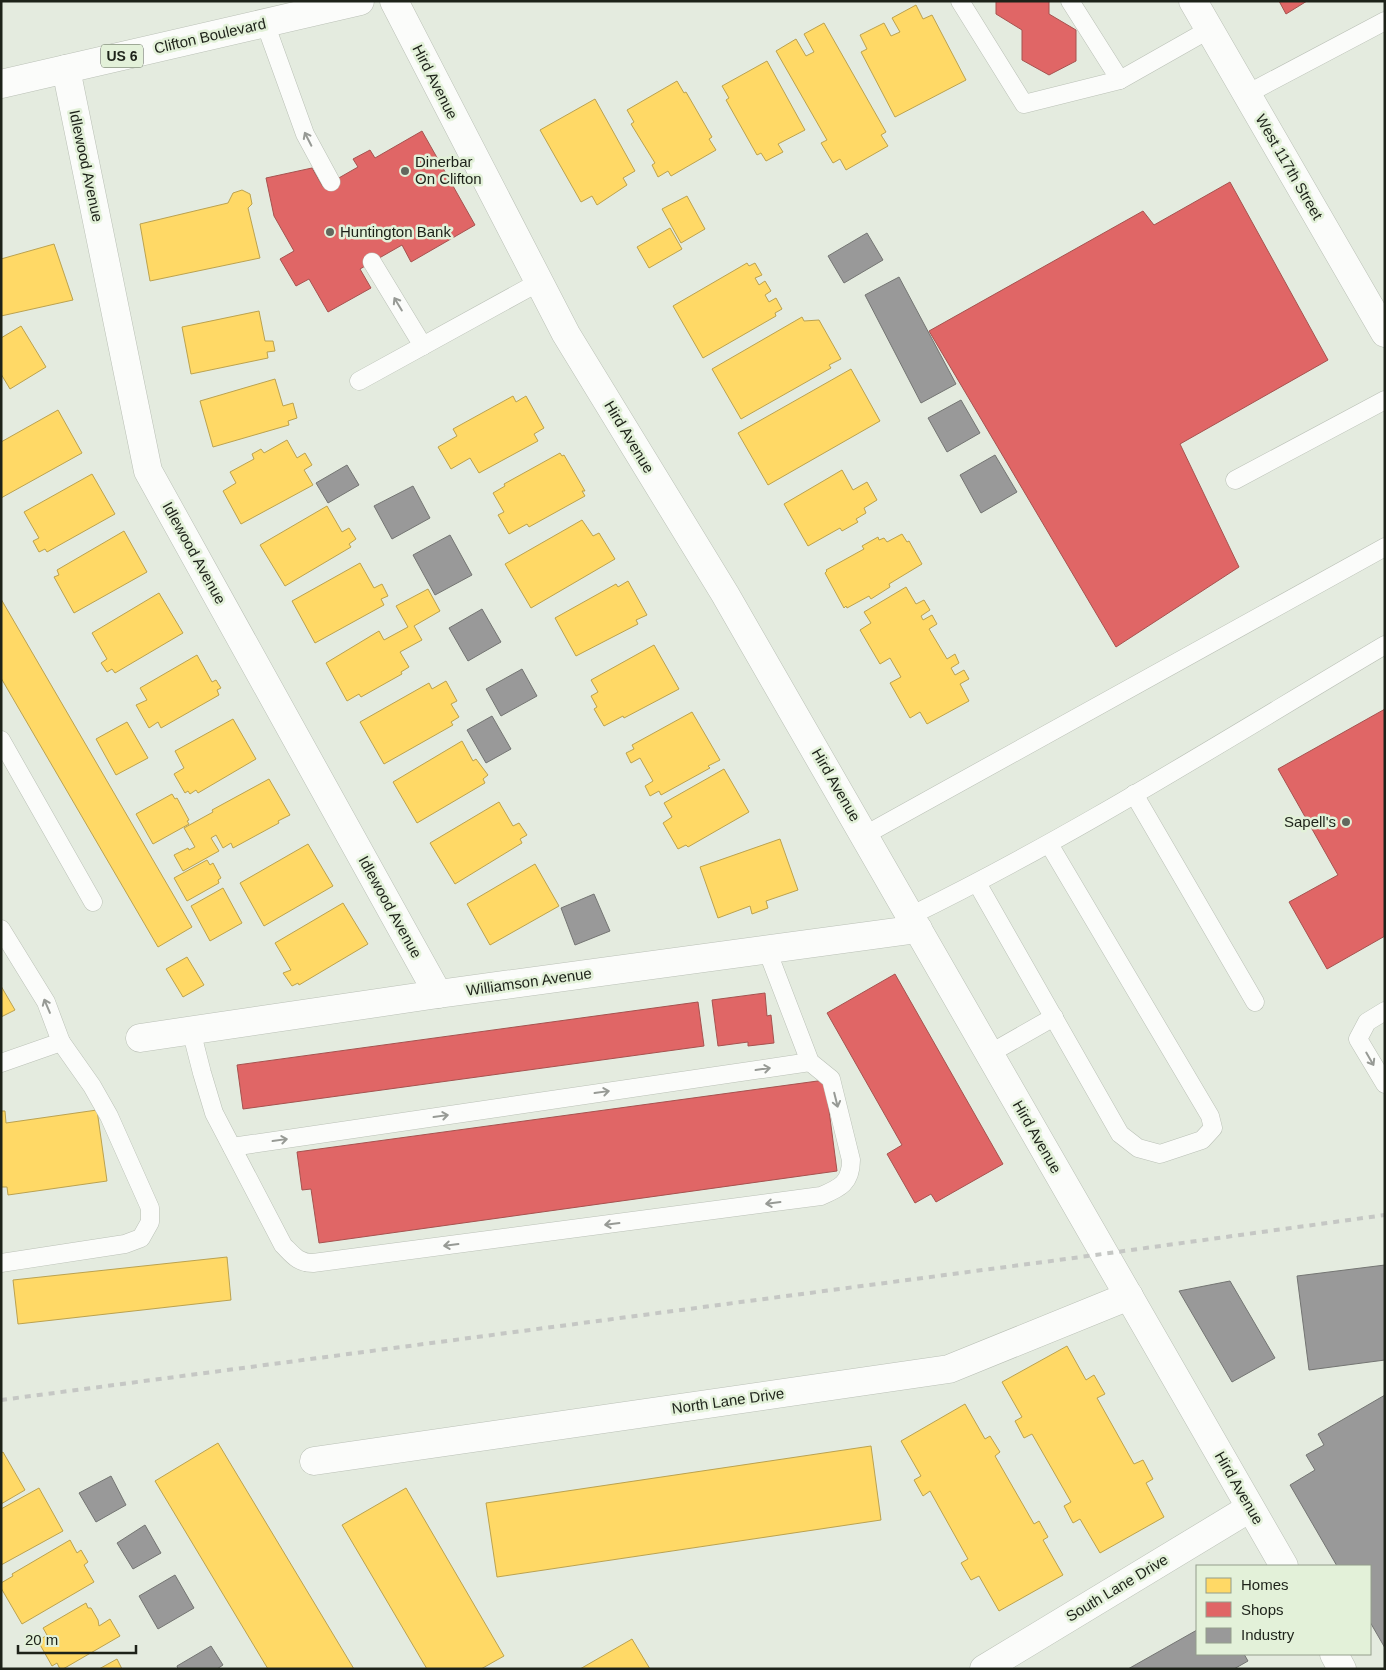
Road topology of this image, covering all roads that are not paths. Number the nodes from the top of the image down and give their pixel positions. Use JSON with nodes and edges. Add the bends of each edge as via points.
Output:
{"nodes":[{"id":1,"x":360,"y":1,"type":"edge"},
{"id":2,"x":394,"y":1,"type":"edge"},
{"id":3,"x":960,"y":1,"type":"edge"},
{"id":4,"x":1193,"y":1,"type":"edge"},
{"id":5,"x":1072,"y":2,"type":"edge"},
{"id":6,"x":1385,"y":21,"type":"edge"},
{"id":7,"x":265,"y":23,"type":"junction"},
{"id":8,"x":1210,"y":30,"type":"junction"},
{"id":9,"x":66,"y":69,"type":"junction"},
{"id":10,"x":1120,"y":80,"type":"junction"},
{"id":11,"x":1,"y":84,"type":"edge"},
{"id":12,"x":1247,"y":94,"type":"junction"},
{"id":13,"x":331,"y":182,"type":"dead end"},
{"id":14,"x":372,"y":262,"type":"dead end"},
{"id":15,"x":539,"y":282,"type":"junction"},
{"id":16,"x":1385,"y":333,"type":"edge"},
{"id":17,"x":424,"y":346,"type":"junction"},
{"id":18,"x":360,"y":381,"type":"dead end"},
{"id":19,"x":1385,"y":400,"type":"edge"},
{"id":20,"x":1235,"y":480,"type":"dead end"},
{"id":21,"x":1385,"y":547,"type":"edge"},
{"id":22,"x":1385,"y":645,"type":"edge"},
{"id":23,"x":1,"y":740,"type":"edge"},
{"id":24,"x":1134,"y":794,"type":"junction"},
{"id":25,"x":865,"y":835,"type":"junction"},
{"id":26,"x":1049,"y":844,"type":"junction"},
{"id":27,"x":977,"y":883,"type":"junction"},
{"id":28,"x":93,"y":902,"type":"dead end"},
{"id":29,"x":914,"y":922,"type":"junction"},
{"id":30,"x":1,"y":929,"type":"edge"},
{"id":31,"x":767,"y":950,"type":"junction"},
{"id":32,"x":438,"y":994,"type":"junction"},
{"id":33,"x":1255,"y":1002,"type":"dead end"},
{"id":34,"x":1385,"y":1011,"type":"edge"},
{"id":35,"x":1054,"y":1017,"type":"junction"},
{"id":36,"x":191,"y":1030,"type":"junction"},
{"id":37,"x":140,"y":1038,"type":"dead end"},
{"id":38,"x":61,"y":1042,"type":"junction"},
{"id":39,"x":989,"y":1054,"type":"junction"},
{"id":40,"x":810,"y":1062,"type":"junction"},
{"id":41,"x":1,"y":1063,"type":"edge"},
{"id":42,"x":1385,"y":1084,"type":"edge"},
{"id":43,"x":232,"y":1147,"type":"junction"},
{"id":44,"x":1,"y":1263,"type":"edge"},
{"id":45,"x":1129,"y":1296,"type":"junction"},
{"id":46,"x":314,"y":1461,"type":"dead end"},
{"id":47,"x":1250,"y":1508,"type":"junction"},
{"id":48,"x":1283,"y":1565,"type":"edge"},
{"id":49,"x":1335,"y":1655,"type":"edge"},
{"id":50,"x":984,"y":1669,"type":"edge"},
{"id":51,"x":1342,"y":1669,"type":"edge"}],
"edges":[{"from":1,"to":7,"type":"street","name":"Clifton Boulevard","number":"US 6"},
{"from":2,"to":15,"type":"street","name":"Hird Avenue"},
{"from":3,"to":10,"type":"lane","via":[[1024,104]]},
{"from":4,"to":8,"type":"street","name":"West 117th Street"},
{"from":5,"to":10,"type":"lane"},
{"from":6,"to":12,"type":"lane"},
{"from":7,"to":9,"type":"street","name":"Clifton Boulevard","number":"US 6"},
{"from":13,"to":7,"type":"lane","one_way":true,"via":[[305,134]]},
{"from":8,"to":10,"type":"lane"},
{"from":8,"to":12,"type":"street","name":"West 117th Street"},
{"from":9,"to":11,"type":"street","name":"Clifton Boulevard","number":"US 6"},
{"from":9,"to":32,"type":"street","name":"Idlewood Avenue","via":[[148,471]]},
{"from":12,"to":16,"type":"street","name":"West 117th Street"},
{"from":17,"to":14,"type":"lane","one_way":true},
{"from":15,"to":17,"type":"lane"},
{"from":15,"to":25,"type":"street","name":"Hird Avenue","via":[[566,334],[725,594]]},
{"from":17,"to":18,"type":"lane"},
{"from":19,"to":20,"type":"lane"},
{"from":21,"to":25,"type":"lane"},
{"from":22,"to":24,"type":"lane"},
{"from":23,"to":28,"type":"lane"},
{"from":24,"to":26,"type":"lane"},
{"from":24,"to":33,"type":"lane"},
{"from":25,"to":29,"type":"street","name":"Hird Avenue"},
{"from":26,"to":27,"type":"lane"},
{"from":26,"to":35,"type":"lane","via":[[1210,1116],[1213,1128],[1202,1140],[1160,1154],[1138,1148],[1120,1134]]},
{"from":27,"to":29,"type":"lane"},
{"from":27,"to":35,"type":"lane"},
{"from":29,"to":31,"type":"street","name":"Williamson Avenue"},
{"from":29,"to":39,"type":"street","name":"Hird Avenue"},
{"from":38,"to":30,"type":"lane","one_way":true,"via":[[46,1002]]},
{"from":31,"to":32,"type":"street","name":"Williamson Avenue"},
{"from":31,"to":40,"type":"lane"},
{"from":32,"to":36,"type":"street","name":"Williamson Avenue"},
{"from":34,"to":42,"type":"lane","one_way":true,"via":[[1367,1022],[1358,1039]]},
{"from":35,"to":39,"type":"lane"},
{"from":36,"to":37,"type":"street","name":"Williamson Avenue"},
{"from":36,"to":43,"type":"lane","via":[[214,1113]]},
{"from":38,"to":41,"type":"lane"},
{"from":38,"to":44,"type":"lane","via":[[109,1116],[150,1208],[150,1222],[141,1238],[125,1244]]},
{"from":39,"to":45,"type":"street","name":"Hird Avenue"},
{"from":43,"to":40,"type":"lane","one_way":true},
{"from":40,"to":43,"type":"lane","one_way":true,"via":[[831,1079],[851,1160],[851,1171],[846,1181],[836,1190],[821,1196],[304,1263],[283,1244]]},
{"from":45,"to":46,"type":"street","name":"North Lane Drive","via":[[950,1368]]},
{"from":45,"to":47,"type":"street","name":"Hird Avenue"},
{"from":47,"to":48,"type":"street","name":"Hird Avenue"},
{"from":47,"to":50,"type":"street","name":"South Lane Drive"},
{"from":49,"to":51,"type":"street"}]}
